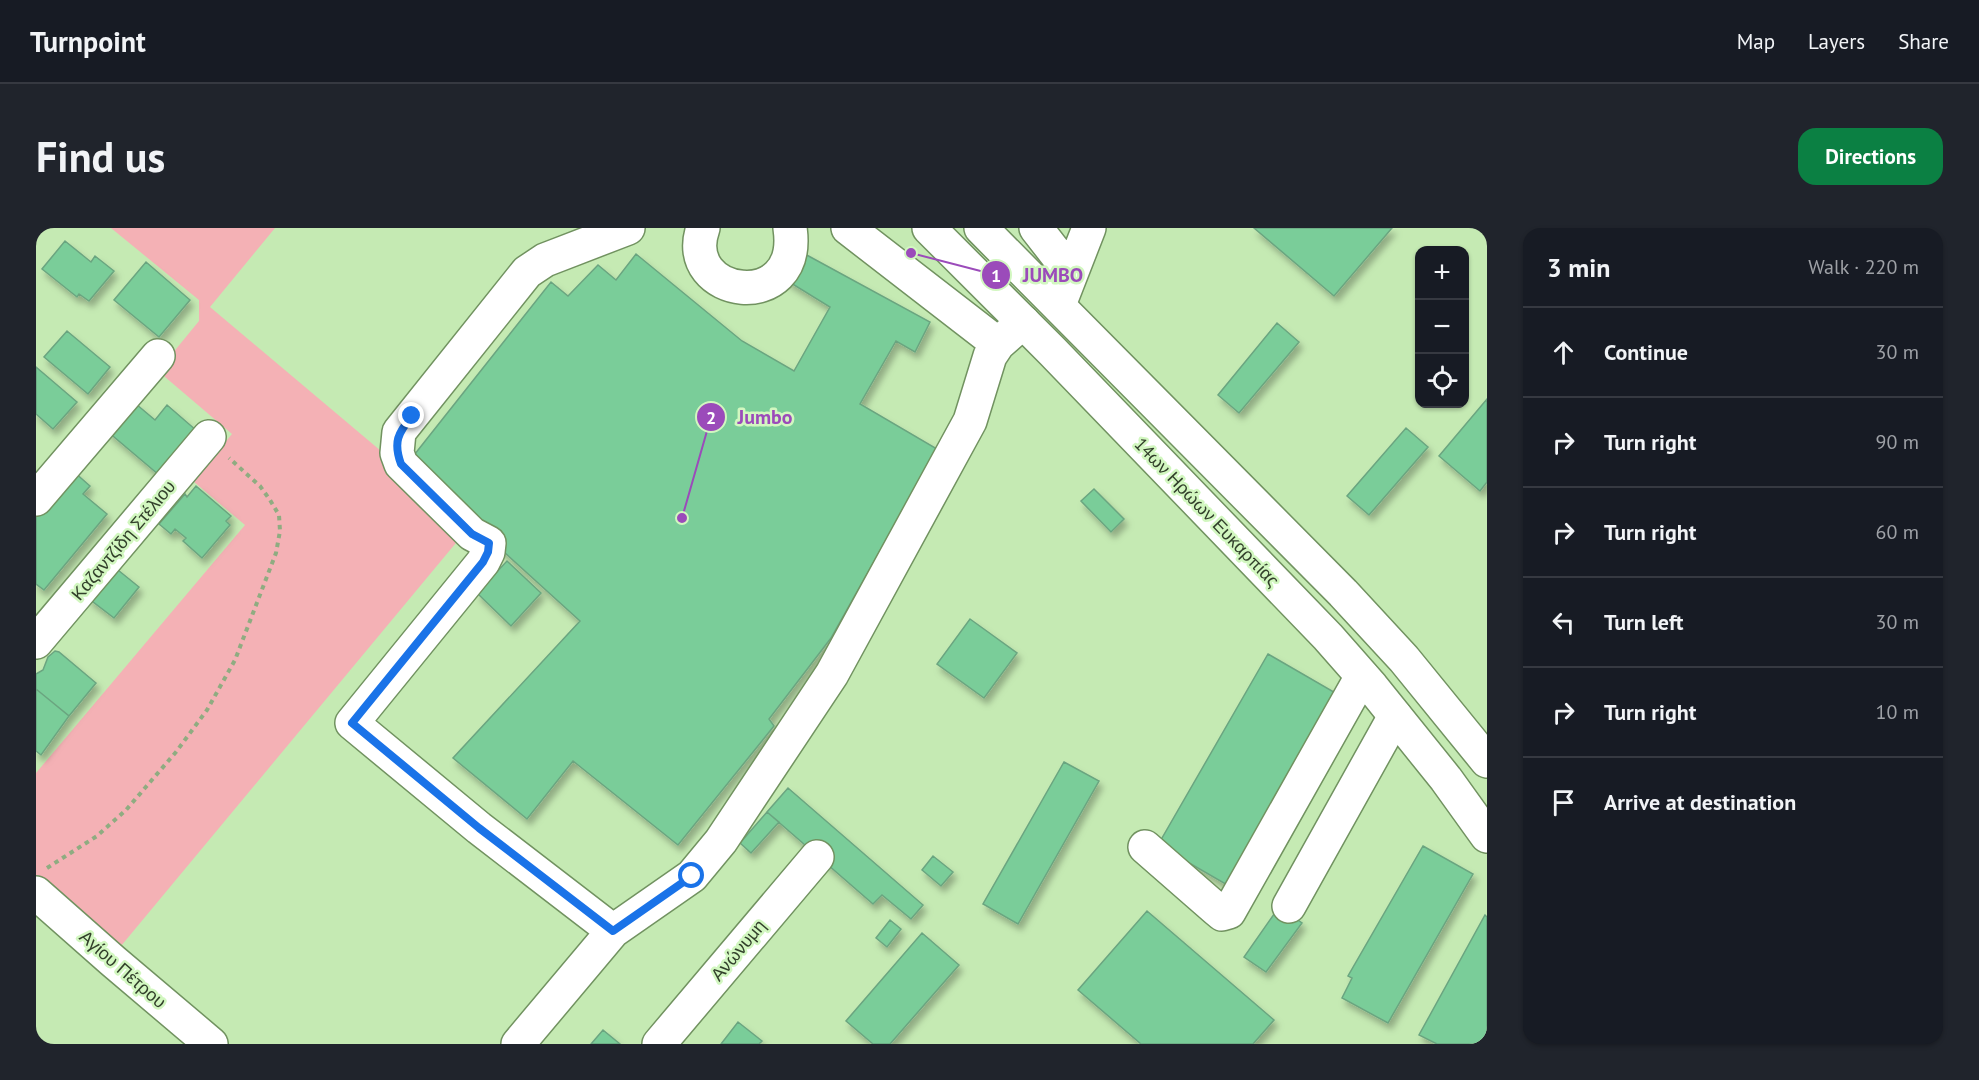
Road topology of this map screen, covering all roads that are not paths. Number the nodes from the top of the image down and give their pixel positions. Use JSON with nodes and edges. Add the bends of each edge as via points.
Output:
{"nodes":[{"id":1,"x":628,"y":228,"type":"edge"},
{"id":2,"x":703,"y":228,"type":"edge"},
{"id":3,"x":789,"y":228,"type":"edge"},
{"id":4,"x":848,"y":228,"type":"edge"},
{"id":5,"x":929,"y":228,"type":"edge"},
{"id":6,"x":1036,"y":228,"type":"edge"},
{"id":7,"x":1089,"y":228,"type":"edge"},
{"id":8,"x":993,"y":232,"type":"edge"},
{"id":9,"x":1071,"y":273,"type":"junction"},
{"id":10,"x":1059,"y":305,"type":"junction"},
{"id":11,"x":1023,"y":322,"type":"junction"},
{"id":12,"x":998,"y":344,"type":"junction"},
{"id":13,"x":158,"y":356,"type":"dead end"},
{"id":14,"x":209,"y":437,"type":"road end"},
{"id":15,"x":36,"y":499,"type":"edge"},
{"id":16,"x":36,"y":642,"type":"edge"},
{"id":17,"x":1362,"y":676,"type":"junction"},
{"id":18,"x":1395,"y":716,"type":"junction"},
{"id":19,"x":1487,"y":762,"type":"edge"},
{"id":20,"x":1483,"y":821,"type":"edge"},
{"id":21,"x":1145,"y":847,"type":"dead end"},
{"id":22,"x":817,"y":857,"type":"dead end"},
{"id":23,"x":40,"y":881,"type":"edge"},
{"id":24,"x":1289,"y":906,"type":"dead end"},
{"id":25,"x":613,"y":931,"type":"junction"},
{"id":26,"x":211,"y":1044,"type":"edge"},
{"id":27,"x":518,"y":1044,"type":"edge"},
{"id":28,"x":659,"y":1044,"type":"edge"}],
"edges":[{"from":1,"to":25,"type":"main road","via":[[527,272],[399,432],[397,453],[401,464],[472,534],[489,543],[488,552],[352,723]]},
{"from":2,"to":3,"type":"main road","via":[[700,250],[705,265],[726,285],[741,289],[756,288],[782,272],[792,243]]},
{"from":4,"to":12,"type":"main road"},
{"from":5,"to":11,"type":"main road","name":"14ων Ηρώων Ευκαρπίας"},
{"from":6,"to":9,"type":"main road"},
{"from":7,"to":9,"type":"main road"},
{"from":8,"to":10,"type":"main road"},
{"from":9,"to":10,"type":"main road"},
{"from":10,"to":19,"type":"main road","via":[[1343,593]]},
{"from":11,"to":12,"type":"main road"},
{"from":11,"to":17,"type":"main road","name":"14ων Ηρώων Ευκαρπίας"},
{"from":12,"to":25,"type":"main road","via":[[990,356],[970,421],[832,674],[707,861],[692,876]]},
{"from":13,"to":15,"type":"main road"},
{"from":14,"to":16,"type":"main road","name":"Καζαντζίδη Στέλιου"},
{"from":17,"to":18,"type":"main road","name":"14ων Ηρώων Ευκαρπίας"},
{"from":17,"to":21,"type":"main road","via":[[1229,912],[1222,914],[1215,909]]},
{"from":18,"to":20,"type":"main road","name":"14ων Ηρώων Ευκαρπίας"},
{"from":18,"to":24,"type":"main road"},
{"from":22,"to":28,"type":"main road","name":"Ανώνυμη"},
{"from":23,"to":26,"type":"main road","name":"Αγίου Πέτρου","via":[[113,961]]},
{"from":25,"to":27,"type":"main road"}]}
